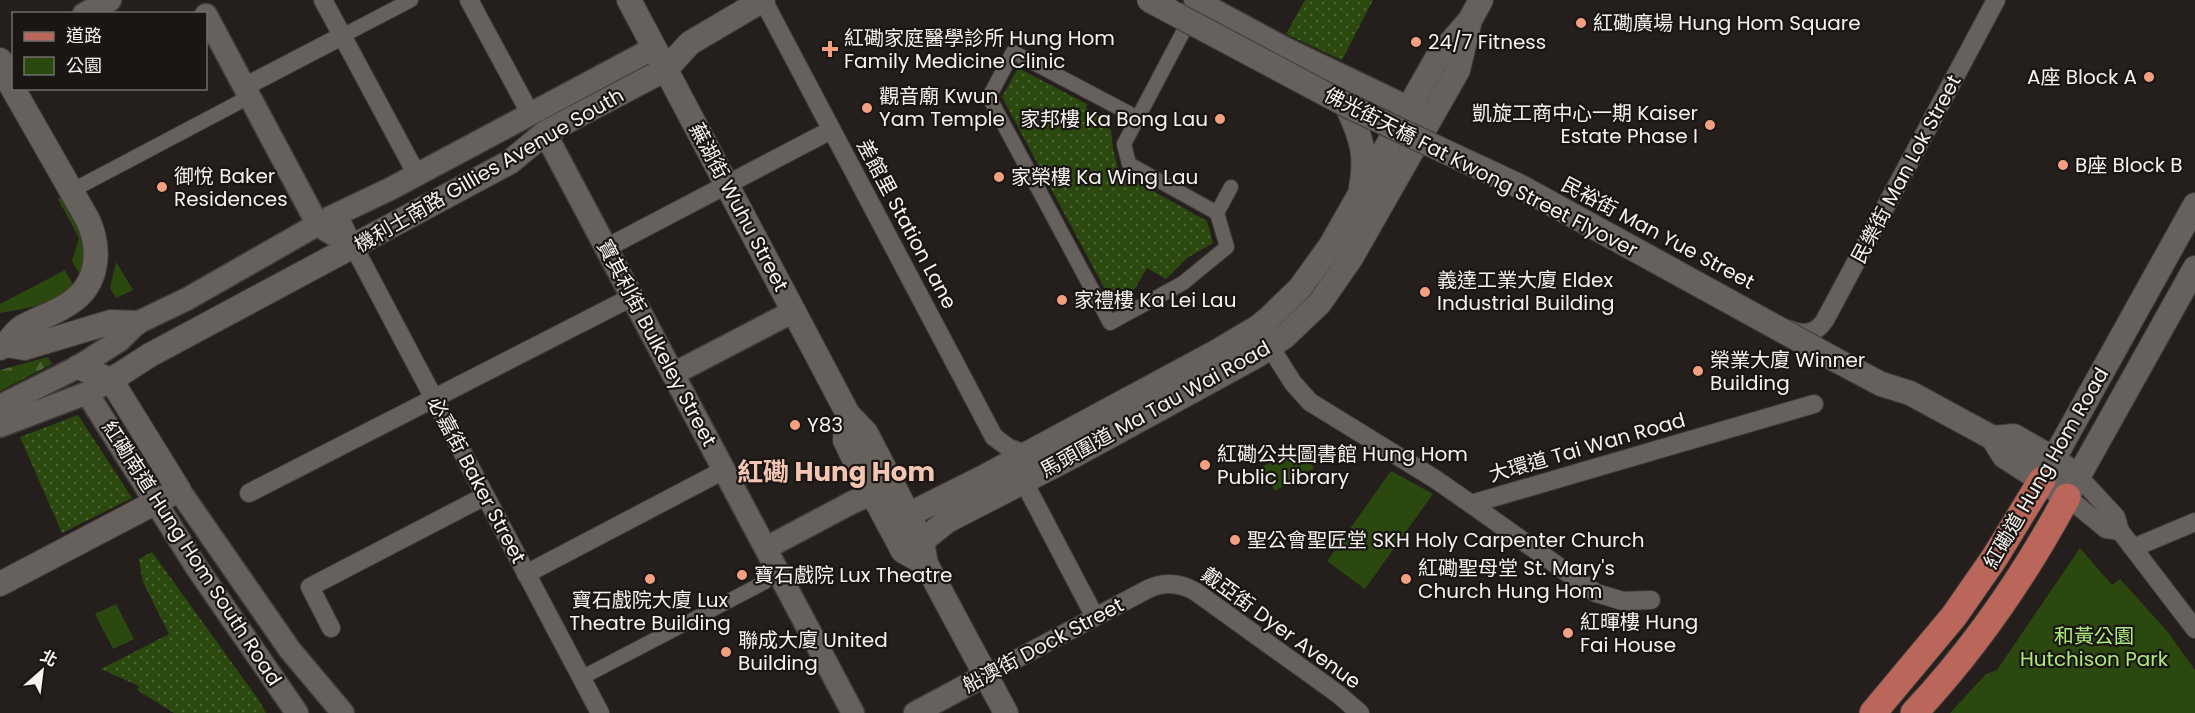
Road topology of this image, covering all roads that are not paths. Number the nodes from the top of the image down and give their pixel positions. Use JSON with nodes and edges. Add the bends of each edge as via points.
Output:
{"nodes":[{"id":1,"x":110,"y":0,"type":"edge"},
{"id":2,"x":323,"y":0,"type":"edge"},
{"id":3,"x":411,"y":0,"type":"edge"},
{"id":4,"x":469,"y":0,"type":"edge"},
{"id":5,"x":629,"y":0,"type":"edge"},
{"id":6,"x":763,"y":0,"type":"edge"},
{"id":7,"x":1142,"y":0,"type":"edge"},
{"id":8,"x":1149,"y":0,"type":"edge"},
{"id":9,"x":1171,"y":0,"type":"edge"},
{"id":10,"x":1996,"y":0,"type":"edge"},
{"id":11,"x":1475,"y":10,"type":"edge"},
{"id":12,"x":88,"y":12,"type":"edge"},
{"id":13,"x":1191,"y":14,"type":"edge"},
{"id":14,"x":207,"y":18,"type":"edge"},
{"id":15,"x":342,"y":36,"type":"junction"},
{"id":16,"x":654,"y":48,"type":"junction"},
{"id":17,"x":0,"y":58,"type":"edge"},
{"id":18,"x":666,"y":69,"type":"junction"},
{"id":19,"x":12,"y":87,"type":"edge"},
{"id":20,"x":14,"y":90,"type":"edge"},
{"id":21,"x":247,"y":92,"type":"junction"},
{"id":22,"x":1349,"y":111,"type":"junction"},
{"id":23,"x":1138,"y":118,"type":"junction"},
{"id":24,"x":538,"y":124,"type":"junction"},
{"id":25,"x":1414,"y":124,"type":"junction"},
{"id":26,"x":831,"y":130,"type":"junction"},
{"id":27,"x":417,"y":175,"type":"junction"},
{"id":28,"x":727,"y":185,"type":"junction"},
{"id":29,"x":1231,"y":188,"type":"dead end"},
{"id":30,"x":71,"y":191,"type":"junction"},
{"id":31,"x":1359,"y":199,"type":"junction"},
{"id":32,"x":2195,"y":205,"type":"edge"},
{"id":33,"x":1217,"y":213,"type":"junction"},
{"id":34,"x":339,"y":214,"type":"junction"},
{"id":35,"x":318,"y":225,"type":"junction"},
{"id":36,"x":354,"y":247,"type":"junction"},
{"id":37,"x":606,"y":249,"type":"junction"},
{"id":38,"x":2195,"y":268,"type":"edge"},
{"id":39,"x":632,"y":297,"type":"junction"},
{"id":40,"x":794,"y":310,"type":"junction"},
{"id":41,"x":137,"y":323,"type":"junction"},
{"id":42,"x":1810,"y":333,"type":"joint"},
{"id":43,"x":7,"y":337,"type":"edge"},
{"id":44,"x":1264,"y":337,"type":"junction"},
{"id":45,"x":1838,"y":354,"type":"junction"},
{"id":46,"x":78,"y":367,"type":"junction"},
{"id":47,"x":673,"y":374,"type":"junction"},
{"id":48,"x":111,"y":380,"type":"junction"},
{"id":49,"x":87,"y":393,"type":"junction"},
{"id":50,"x":434,"y":399,"type":"junction"},
{"id":51,"x":1808,"y":404,"type":"dead end"},
{"id":52,"x":0,"y":405,"type":"edge"},
{"id":53,"x":849,"y":414,"type":"junction"},
{"id":54,"x":0,"y":426,"type":"edge"},
{"id":55,"x":1026,"y":454,"type":"junction"},
{"id":56,"x":2048,"y":469,"type":"junction"},
{"id":57,"x":724,"y":470,"type":"junction"},
{"id":58,"x":1023,"y":482,"type":"junction"},
{"id":59,"x":2073,"y":487,"type":"junction"},
{"id":60,"x":179,"y":490,"type":"junction"},
{"id":61,"x":249,"y":493,"type":"dead end"},
{"id":62,"x":872,"y":494,"type":"junction"},
{"id":63,"x":485,"y":496,"type":"junction"},
{"id":64,"x":155,"y":503,"type":"junction"},
{"id":65,"x":1471,"y":504,"type":"junction"},
{"id":66,"x":908,"y":515,"type":"junction"},
{"id":67,"x":947,"y":521,"type":"junction"},
{"id":68,"x":2195,"y":522,"type":"edge"},
{"id":69,"x":922,"y":541,"type":"junction"},
{"id":70,"x":766,"y":548,"type":"junction"},
{"id":71,"x":2133,"y":548,"type":"junction"},
{"id":72,"x":926,"y":564,"type":"junction"},
{"id":73,"x":526,"y":573,"type":"junction"},
{"id":74,"x":765,"y":582,"type":"dead end"},
{"id":75,"x":0,"y":584,"type":"edge"},
{"id":76,"x":1173,"y":584,"type":"joint"},
{"id":77,"x":1650,"y":600,"type":"dead end"},
{"id":78,"x":1095,"y":617,"type":"junction"},
{"id":79,"x":331,"y":628,"type":"dead end"},
{"id":80,"x":2195,"y":629,"type":"edge"},
{"id":81,"x":986,"y":675,"type":"junction"},
{"id":82,"x":581,"y":678,"type":"junction"},
{"id":83,"x":297,"y":713,"type":"edge"},
{"id":84,"x":343,"y":713,"type":"edge"},
{"id":85,"x":600,"y":713,"type":"edge"},
{"id":86,"x":853,"y":713,"type":"edge"},
{"id":87,"x":915,"y":713,"type":"edge"},
{"id":88,"x":1006,"y":713,"type":"edge"},
{"id":89,"x":1360,"y":713,"type":"edge"},
{"id":90,"x":1873,"y":713,"type":"edge"},
{"id":91,"x":1914,"y":713,"type":"edge"}],
"edges":[{"from":1,"to":12,"type":"street"},
{"from":2,"to":15,"type":"street"},
{"from":3,"to":15,"type":"street"},
{"from":4,"to":24,"type":"street","name":"寶其利街 Bulkeley Street"},
{"from":5,"to":16,"type":"main road","name":"蕪湖街 Wuhu Street"},
{"from":6,"to":18,"type":"main road","name":"機利士南路 Gillies Avenue South","via":[[690,44]]},
{"from":6,"to":26,"type":"street","name":"差館里 Station Lane"},
{"from":7,"to":13,"type":"street"},
{"from":8,"to":45,"type":"main road","name":"佛光街天橋 Fat Kwong Street Flyover","bridge":true,"via":[[1350,107],[1521,187]]},
{"from":9,"to":45,"type":"main road","name":"佛光街天橋 Fat Kwong Street Flyover","via":[[1361,102],[1525,178]]},
{"from":10,"to":42,"type":"street","name":"民樂街 Man Lok Street","via":[[1826,320]]},
{"from":11,"to":25,"type":"main road","name":"馬頭圍道 Ma Tau Wai Road","via":[[1437,58]]},
{"from":13,"to":22,"type":"street"},
{"from":13,"to":23,"type":"street"},
{"from":13,"to":25,"type":"street","via":[[1286,49]]},
{"from":14,"to":21,"type":"street"},
{"from":15,"to":21,"type":"street"},
{"from":15,"to":27,"type":"street"},
{"from":16,"to":18,"type":"main road","name":"蕪湖街 Wuhu Street"},
{"from":16,"to":24,"type":"street","name":"機利士南路 Gillies Avenue South"},
{"from":17,"to":19,"type":"main road"},
{"from":18,"to":24,"type":"main road","name":"機利士南路 Gillies Avenue South"},
{"from":18,"to":28,"type":"main road","name":"蕪湖街 Wuhu Street"},
{"from":20,"to":30,"type":"main road"},
{"from":21,"to":30,"type":"street"},
{"from":21,"to":35,"type":"street"},
{"from":22,"to":25,"type":"street"},
{"from":22,"to":31,"type":"main road","via":[[1363,150]]},
{"from":23,"to":33,"type":"street","via":[[1124,144],[1129,164]]},
{"from":23,"to":33,"type":"street","via":[[1013,52],[989,97],[1110,323],[1183,283],[1227,247]]},
{"from":24,"to":27,"type":"street","name":"機利士南路 Gillies Avenue South"},
{"from":24,"to":36,"type":"main road","name":"機利士南路 Gillies Avenue South","via":[[510,162]]},
{"from":24,"to":37,"type":"street","name":"寶其利街 Bulkeley Street"},
{"from":25,"to":31,"type":"main road","name":"馬頭圍道 Ma Tau Wai Road"},
{"from":25,"to":42,"type":"street","name":"民裕街 Man Yue Street","via":[[1452,151],[1791,331]]},
{"from":25,"to":44,"type":"main road","name":"馬頭圍道 Ma Tau Wai Road","via":[[1363,240],[1336,281],[1307,315]]},
{"from":26,"to":28,"type":"street"},
{"from":26,"to":55,"type":"street","name":"差館里 Station Lane","via":[[994,437]]},
{"from":27,"to":34,"type":"street","name":"機利士南路 Gillies Avenue South"},
{"from":28,"to":37,"type":"street"},
{"from":28,"to":40,"type":"main road","name":"蕪湖街 Wuhu Street"},
{"from":29,"to":33,"type":"street"},
{"from":30,"to":43,"type":"main road","via":[[95,235],[97,256],[92,277],[73,302]]},
{"from":31,"to":44,"type":"main road","name":"馬頭圍道 Ma Tau Wai Road","via":[[1331,245]]},
{"from":32,"to":56,"type":"main road","name":"紅磡道 Hung Hom Road"},
{"from":34,"to":35,"type":"street","name":"機利士南路 Gillies Avenue South"},
{"from":34,"to":36,"type":"street","name":"必嘉街 Baker Street"},
{"from":35,"to":36,"type":"street"},
{"from":35,"to":41,"type":"street","name":"機利士南路 Gillies Avenue South"},
{"from":36,"to":48,"type":"main road","name":"機利士南路 Gillies Avenue South","via":[[150,355]]},
{"from":36,"to":50,"type":"street","name":"必嘉街 Baker Street"},
{"from":37,"to":39,"type":"street","name":"寶其利街 Bulkeley Street"},
{"from":38,"to":59,"type":"main road","name":"紅磡道 Hung Hom Road"},
{"from":39,"to":47,"type":"street","name":"寶其利街 Bulkeley Street"},
{"from":39,"to":50,"type":"street"},
{"from":40,"to":47,"type":"street"},
{"from":40,"to":53,"type":"main road","name":"蕪湖街 Wuhu Street"},
{"from":41,"to":43,"type":"main road","via":[[111,322],[24,348]]},
{"from":41,"to":46,"type":"street","name":"機利士南路 Gillies Avenue South","via":[[120,340]]},
{"from":44,"to":55,"type":"main road","name":"馬頭圍道 Ma Tau Wai Road","via":[[1206,357]]},
{"from":44,"to":58,"type":"main road","name":"馬頭圍道 Ma Tau Wai Road","via":[[1228,372]]},
{"from":44,"to":65,"type":"street","name":"大環道 Tai Wan Road","via":[[1293,383],[1321,410]]},
{"from":45,"to":56,"type":"main road","name":"佛光街天橋 Fat Kwong Street Flyover","via":[[1881,384],[1910,393],[1993,438],[2004,456]]},
{"from":46,"to":48,"type":"main road"},
{"from":46,"to":52,"type":"street","name":"機利士南路 Gillies Avenue South"},
{"from":47,"to":57,"type":"street","name":"寶其利街 Bulkeley Street"},
{"from":48,"to":49,"type":"street"},
{"from":48,"to":60,"type":"main road","name":"紅磡南道 Hung Hom South Road"},
{"from":49,"to":54,"type":"street"},
{"from":49,"to":64,"type":"street","name":"紅磡南道 Hung Hom South Road"},
{"from":50,"to":61,"type":"street"},
{"from":50,"to":63,"type":"street","name":"必嘉街 Baker Street"},
{"from":51,"to":65,"type":"street","name":"大環道 Tai Wan Road"},
{"from":53,"to":62,"type":"main road","name":"蕪湖街 Wuhu Street","via":[[844,440]]},
{"from":53,"to":66,"type":"main road","name":"蕪湖街 Wuhu Street","via":[[866,433]]},
{"from":55,"to":66,"type":"main road","name":"馬頭圍道 Ma Tau Wai Road"},
{"from":56,"to":59,"type":"main road","name":"佛光街天橋 Fat Kwong Street Flyover"},
{"from":56,"to":90,"type":"main road","name":"紅磡道 Hung Hom Road","via":[[1954,616]]},
{"from":57,"to":70,"type":"street","name":"寶其利街 Bulkeley Street"},
{"from":57,"to":73,"type":"street"},
{"from":58,"to":67,"type":"main road","name":"馬頭圍道 Ma Tau Wai Road"},
{"from":58,"to":78,"type":"street"},
{"from":59,"to":71,"type":"street","via":[[2106,529],[2120,531]]},
{"from":59,"to":91,"type":"main road","name":"紅磡道 Hung Hom Road","via":[[1983,631]]},
{"from":60,"to":64,"type":"main road"},
{"from":60,"to":84,"type":"street","name":"紅磡南道 Hung Hom South Road","via":[[290,650]]},
{"from":62,"to":66,"type":"main road"},
{"from":62,"to":70,"type":"street"},
{"from":62,"to":72,"type":"main road","name":"蕪湖街 Wuhu Street","via":[[903,551]]},
{"from":63,"to":73,"type":"street","name":"必嘉街 Baker Street"},
{"from":63,"to":79,"type":"street","via":[[310,587]]},
{"from":64,"to":75,"type":"main road"},
{"from":64,"to":83,"type":"street","name":"紅磡南道 Hung Hom South Road"},
{"from":65,"to":77,"type":"street","via":[[1596,594],[1623,601]]},
{"from":66,"to":67,"type":"main road"},
{"from":66,"to":69,"type":"main road","name":"蕪湖街 Wuhu Street"},
{"from":67,"to":69,"type":"main road","name":"馬頭圍道 Ma Tau Wai Road"},
{"from":68,"to":71,"type":"street"},
{"from":69,"to":72,"type":"main road","name":"蕪湖街 Wuhu Street"},
{"from":70,"to":86,"type":"street","name":"寶其利街 Bulkeley Street"},
{"from":71,"to":80,"type":"street"},
{"from":72,"to":81,"type":"main road","name":"蕪湖街 Wuhu Street"},
{"from":73,"to":82,"type":"street","name":"必嘉街 Baker Street"},
{"from":74,"to":82,"type":"street"},
{"from":76,"to":78,"type":"street","name":"船澳街 Dock Street","via":[[1156,585]]},
{"from":76,"to":89,"type":"street","name":"戴亞街 Dyer Avenue","via":[[1196,592]]},
{"from":78,"to":81,"type":"street","name":"船澳街 Dock Street"},
{"from":81,"to":87,"type":"street","name":"船澳街 Dock Street"},
{"from":81,"to":88,"type":"main road","name":"蕪湖街 Wuhu Street"},
{"from":82,"to":85,"type":"street","name":"必嘉街 Baker Street"}]}
